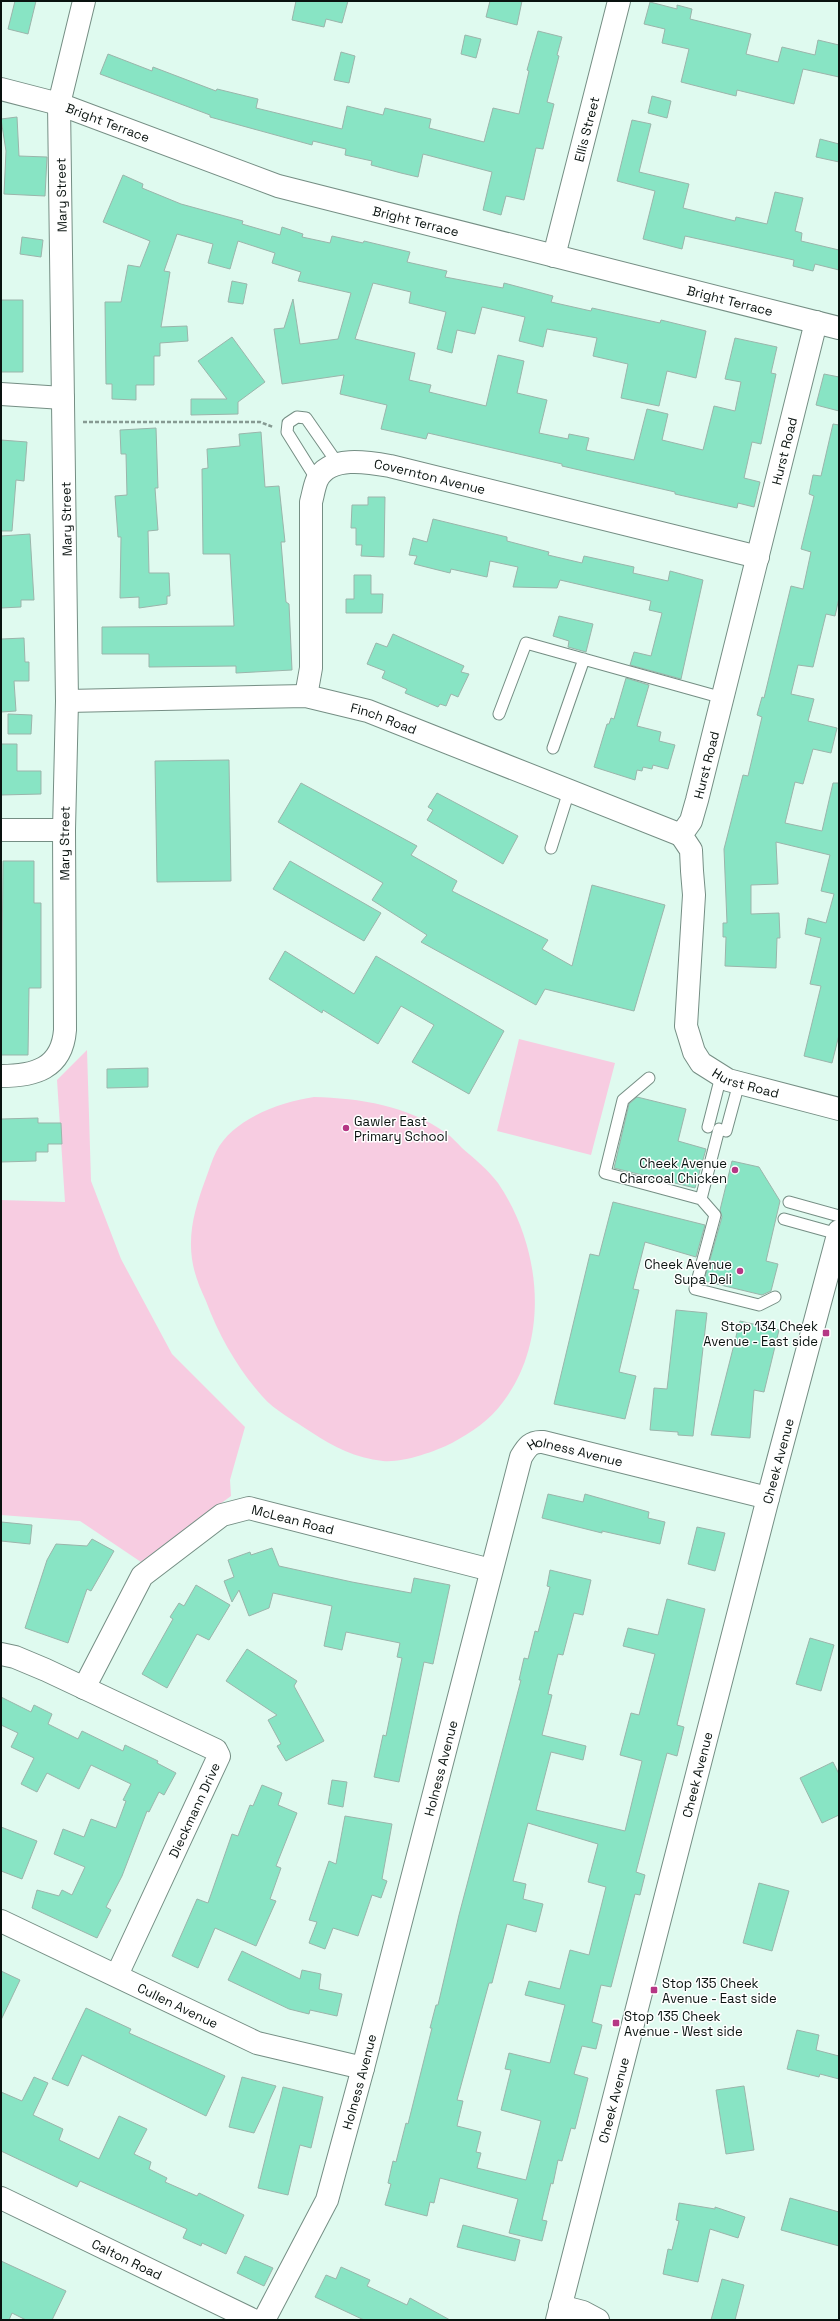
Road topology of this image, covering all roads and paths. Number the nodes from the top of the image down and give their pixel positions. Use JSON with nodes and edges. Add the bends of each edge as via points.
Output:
{"nodes":[{"id":1,"x":84,"y":1,"type":"edge"},
{"id":2,"x":619,"y":1,"type":"edge"},
{"id":3,"x":1,"y":89,"type":"edge"},
{"id":4,"x":59,"y":104,"type":"junction"},
{"id":5,"x":554,"y":256,"type":"junction"},
{"id":6,"x":816,"y":322,"type":"junction"},
{"id":7,"x":839,"y":328,"type":"edge"},
{"id":8,"x":1,"y":394,"type":"edge"},
{"id":9,"x":63,"y":398,"type":"junction"},
{"id":10,"x":65,"y":422,"type":"junction"},
{"id":11,"x":287,"y":432,"type":"junction"},
{"id":12,"x":338,"y":464,"type":"junction"},
{"id":13,"x":317,"y":480,"type":"junction"},
{"id":14,"x":758,"y":557,"type":"junction"},
{"id":15,"x":584,"y":659,"type":"junction"},
{"id":16,"x":306,"y":696,"type":"junction"},
{"id":17,"x":723,"y":698,"type":"junction"},
{"id":18,"x":67,"y":701,"type":"junction"},
{"id":19,"x":499,"y":714,"type":"dead end"},
{"id":20,"x":553,"y":748,"type":"dead end"},
{"id":21,"x":569,"y":791,"type":"junction"},
{"id":22,"x":1,"y":830,"type":"edge"},
{"id":23,"x":64,"y":830,"type":"junction"},
{"id":24,"x":681,"y":835,"type":"junction"},
{"id":25,"x":551,"y":848,"type":"dead end"},
{"id":26,"x":1,"y":1076,"type":"edge"},
{"id":27,"x":649,"y":1078,"type":"dead end"},
{"id":28,"x":730,"y":1080,"type":"junction"},
{"id":29,"x":839,"y":1109,"type":"edge"},
{"id":30,"x":708,"y":1126,"type":"dead end"},
{"id":31,"x":701,"y":1199,"type":"junction"},
{"id":32,"x":789,"y":1202,"type":"dead end"},
{"id":33,"x":784,"y":1219,"type":"dead end"},
{"id":34,"x":839,"y":1227,"type":"edge"},
{"id":35,"x":775,"y":1297,"type":"dead end"},
{"id":36,"x":768,"y":1498,"type":"junction"},
{"id":37,"x":491,"y":1570,"type":"junction"},
{"id":38,"x":1,"y":1654,"type":"edge"},
{"id":39,"x":84,"y":1688,"type":"junction"},
{"id":40,"x":1,"y":1921,"type":"edge"},
{"id":41,"x":117,"y":1975,"type":"junction"},
{"id":42,"x":363,"y":2068,"type":"junction"},
{"id":43,"x":1,"y":2198,"type":"edge"},
{"id":44,"x":559,"y":2313,"type":"edge"},
{"id":45,"x":253,"y":2320,"type":"edge"},
{"id":46,"x":264,"y":2320,"type":"edge"},
{"id":47,"x":598,"y":2320,"type":"edge"}],
"edges":[{"from":1,"to":4,"type":"street","name":"Mary Street"},
{"from":2,"to":5,"type":"street","name":"Ellis Street"},
{"from":3,"to":4,"type":"street","name":"Bright Terrace"},
{"from":4,"to":5,"type":"street","name":"Bright Terrace","via":[[278,186]]},
{"from":4,"to":9,"type":"street","name":"Mary Street"},
{"from":5,"to":6,"type":"street","name":"Bright Terrace"},
{"from":6,"to":7,"type":"street","name":"Bright Terrace"},
{"from":6,"to":14,"type":"street","name":"Hurst Road"},
{"from":8,"to":9,"type":"street"},
{"from":9,"to":10,"type":"street","name":"Mary Street"},
{"from":10,"to":11,"type":"path","via":[[260,422]]},
{"from":10,"to":18,"type":"street","name":"Mary Street"},
{"from":11,"to":12,"type":"lane","via":[[288,423],[297,416],[306,418]]},
{"from":11,"to":13,"type":"lane"},
{"from":12,"to":13,"type":"street","name":"Covernton Avenue","via":[[325,471]]},
{"from":12,"to":14,"type":"street","name":"Covernton Avenue","via":[[366,462],[390,466]]},
{"from":13,"to":16,"type":"street","via":[[311,502],[311,668]]},
{"from":14,"to":17,"type":"street","name":"Hurst Road"},
{"from":15,"to":17,"type":"lane"},
{"from":15,"to":19,"type":"lane","via":[[526,643]]},
{"from":15,"to":20,"type":"lane"},
{"from":16,"to":18,"type":"street","name":"Finch Road"},
{"from":16,"to":21,"type":"street","name":"Finch Road","via":[[368,711]]},
{"from":17,"to":24,"type":"street","name":"Hurst Road","via":[[691,821]]},
{"from":18,"to":23,"type":"street","name":"Mary Street"},
{"from":21,"to":24,"type":"street","name":"Finch Road"},
{"from":21,"to":25,"type":"lane"},
{"from":22,"to":23,"type":"street"},
{"from":23,"to":26,"type":"street","name":"Mary Street","via":[[64,1040],[56,1056],[42,1069],[25,1076]]},
{"from":24,"to":28,"type":"street","name":"Hurst Road","via":[[691,850],[694,895],[686,1026],[694,1052],[701,1063]]},
{"from":27,"to":31,"type":"lane","via":[[623,1100],[604,1173]]},
{"from":28,"to":29,"type":"street","name":"Hurst Road"},
{"from":28,"to":30,"type":"lane"},
{"from":28,"to":31,"type":"lane","via":[[723,1130]]},
{"from":31,"to":35,"type":"lane","via":[[715,1215],[695,1289],[758,1305]]},
{"from":32,"to":34,"type":"lane"},
{"from":33,"to":34,"type":"lane"},
{"from":34,"to":36,"type":"street","name":"Cheek Avenue"},
{"from":36,"to":37,"type":"street","name":"Holness Avenue","via":[[573,1448],[535,1441],[527,1446],[521,1457]]},
{"from":36,"to":44,"type":"street","name":"Cheek Avenue"},
{"from":37,"to":39,"type":"street","name":"McLean Road","via":[[249,1508],[239,1509],[222,1515],[142,1576]]},
{"from":37,"to":42,"type":"street","name":"Holness Avenue"},
{"from":38,"to":39,"type":"street","name":"Dieckmann Drive","via":[[15,1657]]},
{"from":39,"to":41,"type":"street","name":"Dieckmann Drive","via":[[216,1750],[219,1756]]},
{"from":40,"to":41,"type":"street","name":"Cullen Avenue"},
{"from":41,"to":42,"type":"street","name":"Cullen Avenue","via":[[257,2043]]},
{"from":42,"to":46,"type":"street","name":"Holness Avenue","via":[[327,2200]]},
{"from":43,"to":45,"type":"street","name":"Calton Road"},
{"from":44,"to":47,"type":"street","via":[[583,2312]]}]}
